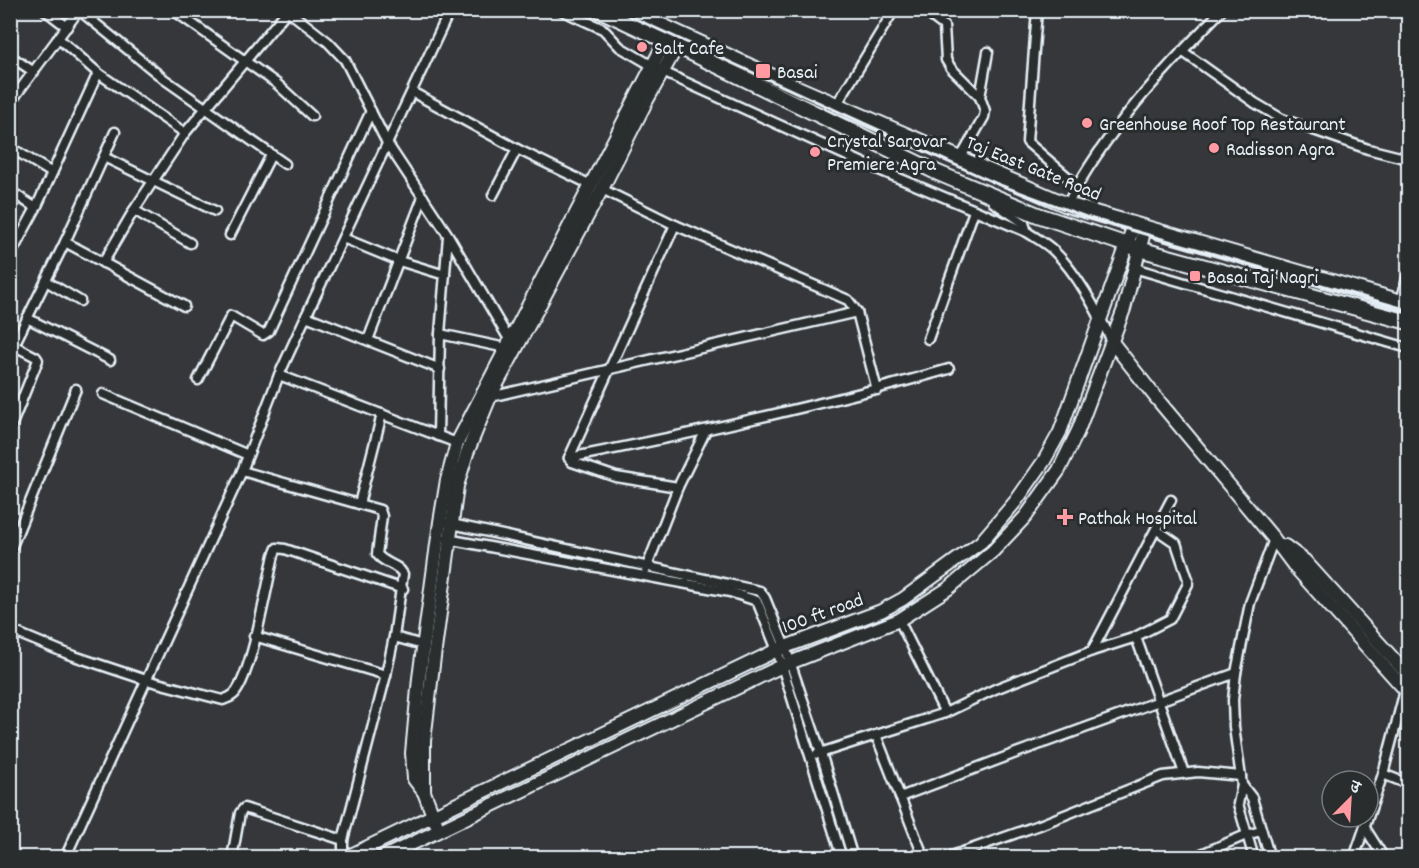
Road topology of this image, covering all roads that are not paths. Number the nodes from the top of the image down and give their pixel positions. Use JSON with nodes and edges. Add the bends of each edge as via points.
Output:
{"nodes":[{"id":1,"x":45,"y":10,"type":"edge"},
{"id":2,"x":79,"y":10,"type":"edge"},
{"id":3,"x":173,"y":10,"type":"edge"},
{"id":4,"x":450,"y":10,"type":"edge"},
{"id":5,"x":561,"y":10,"type":"edge"},
{"id":6,"x":600,"y":10,"type":"edge"},
{"id":7,"x":628,"y":10,"type":"edge"},
{"id":8,"x":894,"y":10,"type":"edge"},
{"id":9,"x":923,"y":10,"type":"edge"},
{"id":10,"x":1037,"y":10,"type":"edge"},
{"id":11,"x":1222,"y":10,"type":"edge"},
{"id":12,"x":1400,"y":10,"type":"edge"},
{"id":13,"x":287,"y":11,"type":"edge"},
{"id":14,"x":1408,"y":16,"type":"edge"},
{"id":15,"x":67,"y":27,"type":"junction"},
{"id":16,"x":58,"y":38,"type":"junction"},
{"id":17,"x":674,"y":38,"type":"junction"},
{"id":18,"x":1182,"y":51,"type":"junction"},
{"id":19,"x":988,"y":52,"type":"dead end"},
{"id":20,"x":10,"y":56,"type":"edge"},
{"id":21,"x":245,"y":62,"type":"junction"},
{"id":22,"x":658,"y":70,"type":"junction"},
{"id":23,"x":34,"y":72,"type":"junction"},
{"id":24,"x":98,"y":73,"type":"junction"},
{"id":25,"x":412,"y":92,"type":"junction"},
{"id":26,"x":980,"y":97,"type":"junction"},
{"id":27,"x":10,"y":103,"type":"edge"},
{"id":28,"x":837,"y":104,"type":"junction"},
{"id":29,"x":205,"y":108,"type":"junction"},
{"id":30,"x":371,"y":111,"type":"junction"},
{"id":31,"x":312,"y":116,"type":"dead end"},
{"id":32,"x":116,"y":132,"type":"dead end"},
{"id":33,"x":185,"y":133,"type":"junction"},
{"id":34,"x":387,"y":143,"type":"junction"},
{"id":35,"x":10,"y":147,"type":"edge"},
{"id":36,"x":517,"y":149,"type":"junction"},
{"id":37,"x":271,"y":155,"type":"junction"},
{"id":38,"x":104,"y":157,"type":"junction"},
{"id":39,"x":960,"y":159,"type":"junction"},
{"id":40,"x":1408,"y":159,"type":"edge"},
{"id":41,"x":285,"y":164,"type":"dead end"},
{"id":42,"x":52,"y":173,"type":"junction"},
{"id":43,"x":938,"y":173,"type":"junction"},
{"id":44,"x":153,"y":180,"type":"junction"},
{"id":45,"x":1077,"y":185,"type":"junction"},
{"id":46,"x":597,"y":187,"type":"junction"},
{"id":47,"x":10,"y":191,"type":"edge"},
{"id":48,"x":494,"y":195,"type":"dead end"},
{"id":49,"x":423,"y":197,"type":"junction"},
{"id":50,"x":1067,"y":204,"type":"junction"},
{"id":51,"x":36,"y":208,"type":"junction"},
{"id":52,"x":134,"y":210,"type":"junction"},
{"id":53,"x":215,"y":211,"type":"dead end"},
{"id":54,"x":974,"y":211,"type":"junction"},
{"id":55,"x":675,"y":225,"type":"junction"},
{"id":56,"x":1140,"y":226,"type":"junction"},
{"id":57,"x":1027,"y":232,"type":"junction"},
{"id":58,"x":230,"y":235,"type":"dead end"},
{"id":59,"x":448,"y":235,"type":"junction"},
{"id":60,"x":342,"y":238,"type":"junction"},
{"id":61,"x":15,"y":239,"type":"edge"},
{"id":62,"x":65,"y":242,"type":"junction"},
{"id":63,"x":190,"y":243,"type":"dead end"},
{"id":64,"x":1133,"y":246,"type":"junction"},
{"id":65,"x":10,"y":255,"type":"edge"},
{"id":66,"x":399,"y":261,"type":"junction"},
{"id":67,"x":103,"y":263,"type":"junction"},
{"id":68,"x":1134,"y":268,"type":"junction"},
{"id":69,"x":445,"y":275,"type":"junction"},
{"id":70,"x":1408,"y":275,"type":"edge"},
{"id":71,"x":46,"y":281,"type":"junction"},
{"id":72,"x":80,"y":301,"type":"dead end"},
{"id":73,"x":1405,"y":303,"type":"edge"},
{"id":74,"x":184,"y":306,"type":"dead end"},
{"id":75,"x":857,"y":312,"type":"junction"},
{"id":76,"x":306,"y":316,"type":"junction"},
{"id":77,"x":27,"y":318,"type":"junction"},
{"id":78,"x":1100,"y":318,"type":"junction"},
{"id":79,"x":1408,"y":322,"type":"edge"},
{"id":80,"x":440,"y":334,"type":"junction"},
{"id":81,"x":928,"y":339,"type":"dead end"},
{"id":82,"x":368,"y":340,"type":"junction"},
{"id":83,"x":1112,"y":342,"type":"junction"},
{"id":84,"x":12,"y":344,"type":"edge"},
{"id":85,"x":508,"y":345,"type":"junction"},
{"id":86,"x":1408,"y":348,"type":"edge"},
{"id":87,"x":110,"y":360,"type":"dead end"},
{"id":88,"x":440,"y":369,"type":"junction"},
{"id":89,"x":949,"y":369,"type":"dead end"},
{"id":90,"x":608,"y":371,"type":"junction"},
{"id":91,"x":279,"y":375,"type":"junction"},
{"id":92,"x":198,"y":380,"type":"dead end"},
{"id":93,"x":76,"y":389,"type":"dead end"},
{"id":94,"x":877,"y":390,"type":"junction"},
{"id":95,"x":103,"y":394,"type":"dead end"},
{"id":96,"x":490,"y":397,"type":"junction"},
{"id":97,"x":382,"y":414,"type":"junction"},
{"id":98,"x":10,"y":429,"type":"edge"},
{"id":99,"x":705,"y":432,"type":"junction"},
{"id":100,"x":438,"y":436,"type":"junction"},
{"id":101,"x":457,"y":443,"type":"junction"},
{"id":102,"x":248,"y":455,"type":"junction"},
{"id":103,"x":569,"y":458,"type":"junction"},
{"id":104,"x":242,"y":471,"type":"junction"},
{"id":105,"x":678,"y":487,"type":"junction"},
{"id":106,"x":1171,"y":500,"type":"dead end"},
{"id":107,"x":359,"y":504,"type":"junction"},
{"id":108,"x":446,"y":523,"type":"junction"},
{"id":109,"x":1156,"y":530,"type":"junction"},
{"id":110,"x":444,"y":539,"type":"junction"},
{"id":111,"x":1274,"y":539,"type":"junction"},
{"id":112,"x":10,"y":551,"type":"edge"},
{"id":113,"x":648,"y":565,"type":"junction"},
{"id":114,"x":644,"y":575,"type":"junction"},
{"id":115,"x":402,"y":589,"type":"junction"},
{"id":116,"x":899,"y":620,"type":"junction"},
{"id":117,"x":10,"y":630,"type":"edge"},
{"id":118,"x":254,"y":636,"type":"junction"},
{"id":119,"x":394,"y":637,"type":"junction"},
{"id":120,"x":1133,"y":638,"type":"junction"},
{"id":121,"x":423,"y":645,"type":"junction"},
{"id":122,"x":781,"y":648,"type":"junction"},
{"id":123,"x":1092,"y":651,"type":"junction"},
{"id":124,"x":1408,"y":656,"type":"edge"},
{"id":125,"x":786,"y":664,"type":"junction"},
{"id":126,"x":1236,"y":674,"type":"junction"},
{"id":127,"x":386,"y":675,"type":"junction"},
{"id":128,"x":146,"y":681,"type":"junction"},
{"id":129,"x":1406,"y":682,"type":"edge"},
{"id":130,"x":1161,"y":702,"type":"junction"},
{"id":131,"x":945,"y":713,"type":"junction"},
{"id":132,"x":876,"y":735,"type":"junction"},
{"id":133,"x":821,"y":753,"type":"junction"},
{"id":134,"x":812,"y":756,"type":"junction"},
{"id":135,"x":1184,"y":773,"type":"junction"},
{"id":136,"x":1383,"y":774,"type":"junction"},
{"id":137,"x":1241,"y":780,"type":"junction"},
{"id":138,"x":1380,"y":783,"type":"edge"},
{"id":139,"x":1408,"y":784,"type":"edge"},
{"id":140,"x":424,"y":792,"type":"junction"},
{"id":141,"x":900,"y":797,"type":"junction"},
{"id":142,"x":432,"y":815,"type":"junction"},
{"id":143,"x":1365,"y":829,"type":"edge"},
{"id":144,"x":1366,"y":829,"type":"edge"},
{"id":145,"x":439,"y":830,"type":"junction"},
{"id":146,"x":1261,"y":831,"type":"junction"},
{"id":147,"x":1246,"y":835,"type":"junction"},
{"id":148,"x":343,"y":840,"type":"junction"},
{"id":149,"x":65,"y":858,"type":"edge"},
{"id":150,"x":232,"y":858,"type":"edge"},
{"id":151,"x":344,"y":858,"type":"edge"},
{"id":152,"x":382,"y":858,"type":"edge"},
{"id":153,"x":842,"y":858,"type":"edge"},
{"id":154,"x":853,"y":858,"type":"edge"},
{"id":155,"x":924,"y":858,"type":"edge"},
{"id":156,"x":946,"y":858,"type":"edge"},
{"id":157,"x":1192,"y":858,"type":"edge"},
{"id":158,"x":1254,"y":858,"type":"edge"},
{"id":159,"x":1269,"y":858,"type":"edge"},
{"id":160,"x":1354,"y":858,"type":"edge"},
{"id":161,"x":1383,"y":858,"type":"edge"}],
"edges":[{"from":1,"to":15,"type":"street"},
{"from":2,"to":15,"type":"street"},
{"from":2,"to":29,"type":"street"},
{"from":3,"to":21,"type":"street"},
{"from":4,"to":25,"type":"street"},
{"from":5,"to":22,"type":"street","via":[[603,29],[620,47]]},
{"from":6,"to":17,"type":"main road"},
{"from":7,"to":17,"type":"main road","name":"Taj East Gate Road"},
{"from":8,"to":28,"type":"street"},
{"from":9,"to":26,"type":"street","via":[[944,26],[946,60]]},
{"from":10,"to":45,"type":"street","via":[[1027,142]]},
{"from":11,"to":18,"type":"street"},
{"from":12,"to":14,"type":"street"},
{"from":13,"to":21,"type":"street"},
{"from":13,"to":30,"type":"street","via":[[338,51]]},
{"from":15,"to":16,"type":"street"},
{"from":16,"to":23,"type":"street"},
{"from":16,"to":24,"type":"street"},
{"from":17,"to":22,"type":"main road"},
{"from":17,"to":28,"type":"main road","name":"Taj East Gate Road"},
{"from":17,"to":43,"type":"main road"},
{"from":18,"to":40,"type":"street","via":[[1282,118]]},
{"from":18,"to":45,"type":"street","via":[[1109,137]]},
{"from":19,"to":26,"type":"street"},
{"from":20,"to":23,"type":"street"},
{"from":21,"to":29,"type":"street"},
{"from":21,"to":31,"type":"street","via":[[276,83]]},
{"from":22,"to":46,"type":"main road"},
{"from":22,"to":54,"type":"street"},
{"from":23,"to":27,"type":"street"},
{"from":24,"to":33,"type":"street"},
{"from":24,"to":42,"type":"street"},
{"from":25,"to":34,"type":"street"},
{"from":25,"to":36,"type":"street"},
{"from":26,"to":39,"type":"street","via":[[984,117]]},
{"from":28,"to":39,"type":"main road","name":"Taj East Gate Road"},
{"from":29,"to":33,"type":"street"},
{"from":29,"to":37,"type":"street"},
{"from":30,"to":34,"type":"street"},
{"from":30,"to":92,"type":"street","via":[[269,331],[263,334],[231,316]]},
{"from":32,"to":38,"type":"street"},
{"from":33,"to":44,"type":"street"},
{"from":34,"to":49,"type":"street"},
{"from":34,"to":60,"type":"street"},
{"from":35,"to":42,"type":"street"},
{"from":36,"to":46,"type":"street"},
{"from":36,"to":48,"type":"street"},
{"from":37,"to":41,"type":"street"},
{"from":37,"to":58,"type":"street"},
{"from":38,"to":44,"type":"street"},
{"from":38,"to":62,"type":"street"},
{"from":39,"to":50,"type":"main road","name":"Taj East Gate Road"},
{"from":42,"to":51,"type":"street"},
{"from":43,"to":57,"type":"street","via":[[1002,208],[1024,224]]},
{"from":43,"to":64,"type":"main road","via":[[1038,215]]},
{"from":44,"to":52,"type":"street"},
{"from":44,"to":53,"type":"street"},
{"from":45,"to":50,"type":"street"},
{"from":46,"to":55,"type":"street"},
{"from":46,"to":85,"type":"main road"},
{"from":46,"to":96,"type":"main road"},
{"from":47,"to":51,"type":"street"},
{"from":49,"to":59,"type":"street"},
{"from":49,"to":66,"type":"street"},
{"from":50,"to":56,"type":"main road","name":"Taj East Gate Road"},
{"from":51,"to":61,"type":"street"},
{"from":52,"to":63,"type":"street"},
{"from":52,"to":67,"type":"street"},
{"from":54,"to":57,"type":"street"},
{"from":54,"to":81,"type":"street"},
{"from":55,"to":75,"type":"street","via":[[848,300]]},
{"from":55,"to":90,"type":"street"},
{"from":56,"to":64,"type":"main road","name":"100 ft road"},
{"from":56,"to":73,"type":"main road","name":"Taj East Gate Road"},
{"from":57,"to":78,"type":"street","via":[[1055,252]]},
{"from":59,"to":69,"type":"street"},
{"from":59,"to":85,"type":"street"},
{"from":60,"to":66,"type":"street"},
{"from":60,"to":76,"type":"street"},
{"from":61,"to":65,"type":"street"},
{"from":62,"to":67,"type":"street"},
{"from":62,"to":71,"type":"street"},
{"from":64,"to":68,"type":"main road","name":"100 ft road"},
{"from":64,"to":78,"type":"main road","name":"100 ft road"},
{"from":64,"to":79,"type":"main road"},
{"from":66,"to":69,"type":"street"},
{"from":66,"to":82,"type":"street"},
{"from":67,"to":74,"type":"street"},
{"from":68,"to":83,"type":"main road","name":"100 ft road"},
{"from":68,"to":86,"type":"street"},
{"from":69,"to":80,"type":"street"},
{"from":70,"to":73,"type":"street"},
{"from":71,"to":72,"type":"street"},
{"from":71,"to":77,"type":"street"},
{"from":75,"to":90,"type":"street"},
{"from":75,"to":94,"type":"street"},
{"from":76,"to":82,"type":"street"},
{"from":76,"to":91,"type":"street"},
{"from":77,"to":84,"type":"street"},
{"from":77,"to":87,"type":"street"},
{"from":78,"to":83,"type":"street"},
{"from":78,"to":122,"type":"main road","name":"100 ft road","via":[[1060,432],[1016,501],[981,542],[881,611]]},
{"from":80,"to":85,"type":"street"},
{"from":80,"to":88,"type":"street"},
{"from":82,"to":88,"type":"street"},
{"from":83,"to":111,"type":"main road"},
{"from":83,"to":116,"type":"main road","name":"100 ft road","via":[[1078,431],[1041,497],[993,551],[949,588]]},
{"from":84,"to":98,"type":"street","via":[[38,360]]},
{"from":85,"to":101,"type":"main road"},
{"from":88,"to":100,"type":"street"},
{"from":89,"to":94,"type":"street"},
{"from":90,"to":96,"type":"street"},
{"from":90,"to":103,"type":"street"},
{"from":91,"to":97,"type":"street"},
{"from":91,"to":102,"type":"street"},
{"from":93,"to":112,"type":"street"},
{"from":94,"to":99,"type":"street"},
{"from":95,"to":102,"type":"street"},
{"from":96,"to":108,"type":"main road","via":[[467,453]]},
{"from":97,"to":100,"type":"street"},
{"from":97,"to":107,"type":"street"},
{"from":99,"to":103,"type":"street"},
{"from":99,"to":105,"type":"street"},
{"from":100,"to":101,"type":"street"},
{"from":101,"to":108,"type":"main road","via":[[447,480]]},
{"from":102,"to":104,"type":"street"},
{"from":103,"to":105,"type":"street","via":[[607,475]]},
{"from":104,"to":107,"type":"street"},
{"from":104,"to":128,"type":"street"},
{"from":105,"to":113,"type":"street"},
{"from":106,"to":109,"type":"street"},
{"from":107,"to":115,"type":"street","via":[[381,513],[377,554],[382,561],[402,570]]},
{"from":108,"to":110,"type":"main road"},
{"from":108,"to":113,"type":"street"},
{"from":109,"to":120,"type":"street","via":[[1176,543],[1188,584],[1170,619]]},
{"from":109,"to":123,"type":"street"},
{"from":110,"to":114,"type":"street"},
{"from":110,"to":121,"type":"main road"},
{"from":110,"to":140,"type":"main road","via":[[424,741]]},
{"from":111,"to":126,"type":"street","via":[[1250,603]]},
{"from":111,"to":129,"type":"main road","via":[[1305,561]]},
{"from":113,"to":114,"type":"street"},
{"from":113,"to":122,"type":"street","via":[[760,591]]},
{"from":114,"to":122,"type":"street","via":[[753,598]]},
{"from":115,"to":118,"type":"street","via":[[277,548]]},
{"from":115,"to":119,"type":"street"},
{"from":116,"to":125,"type":"main road","name":"100 ft road"},
{"from":116,"to":131,"type":"street"},
{"from":117,"to":128,"type":"street"},
{"from":118,"to":127,"type":"street"},
{"from":118,"to":128,"type":"street","via":[[241,682],[229,698],[212,699]]},
{"from":119,"to":121,"type":"street"},
{"from":119,"to":127,"type":"street"},
{"from":120,"to":123,"type":"street"},
{"from":120,"to":130,"type":"street"},
{"from":121,"to":140,"type":"main road","via":[[412,763],[414,779]]},
{"from":122,"to":125,"type":"street"},
{"from":122,"to":142,"type":"main road","name":"100 ft road"},
{"from":123,"to":131,"type":"street"},
{"from":124,"to":129,"type":"street"},
{"from":125,"to":133,"type":"street"},
{"from":125,"to":134,"type":"street"},
{"from":125,"to":145,"type":"main road","name":"100 ft road"},
{"from":126,"to":130,"type":"street"},
{"from":126,"to":137,"type":"street","via":[[1234,727]]},
{"from":127,"to":148,"type":"street"},
{"from":128,"to":149,"type":"street"},
{"from":129,"to":136,"type":"street"},
{"from":130,"to":135,"type":"street"},
{"from":130,"to":141,"type":"street"},
{"from":131,"to":132,"type":"street"},
{"from":132,"to":133,"type":"street"},
{"from":132,"to":141,"type":"street"},
{"from":133,"to":134,"type":"street"},
{"from":133,"to":154,"type":"street"},
{"from":134,"to":153,"type":"street"},
{"from":135,"to":137,"type":"street"},
{"from":135,"to":156,"type":"street","via":[[1163,776]]},
{"from":136,"to":138,"type":"street"},
{"from":136,"to":139,"type":"street"},
{"from":137,"to":146,"type":"street","via":[[1252,798]]},
{"from":137,"to":147,"type":"street","via":[[1238,804]]},
{"from":140,"to":142,"type":"main road"},
{"from":141,"to":155,"type":"street"},
{"from":142,"to":145,"type":"main road"},
{"from":142,"to":151,"type":"main road","name":"100 ft road"},
{"from":143,"to":160,"type":"street"},
{"from":144,"to":161,"type":"street"},
{"from":145,"to":152,"type":"main road","name":"100 ft road"},
{"from":146,"to":147,"type":"street"},
{"from":146,"to":159,"type":"street"},
{"from":147,"to":157,"type":"street"},
{"from":147,"to":158,"type":"street"},
{"from":148,"to":150,"type":"street","via":[[244,808]]},
{"from":148,"to":151,"type":"street"}]}
